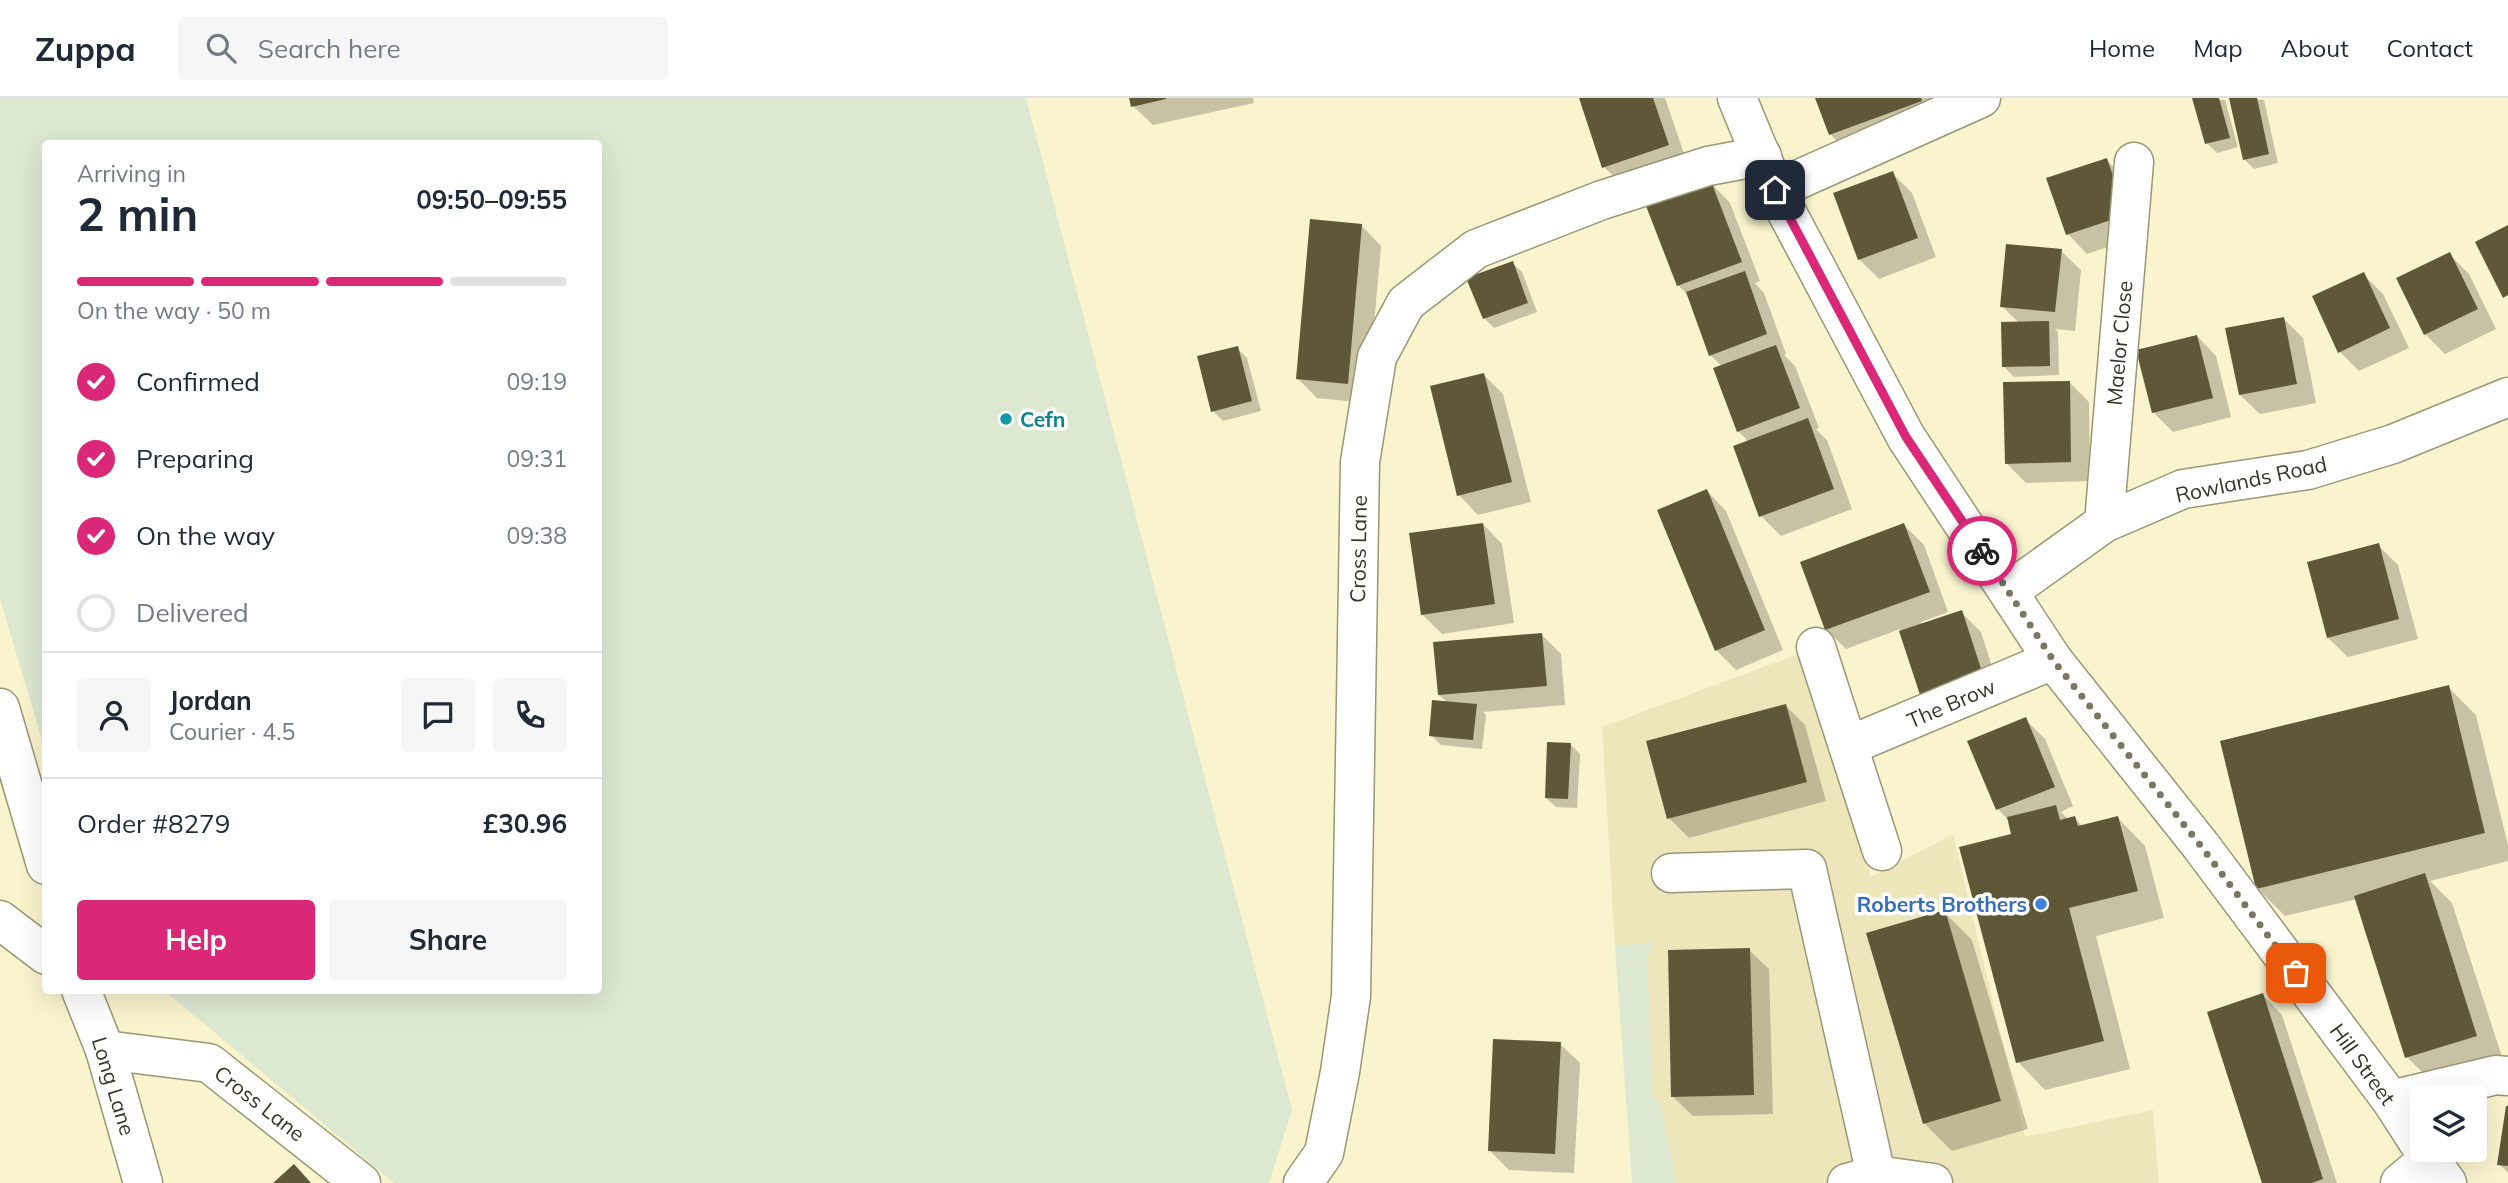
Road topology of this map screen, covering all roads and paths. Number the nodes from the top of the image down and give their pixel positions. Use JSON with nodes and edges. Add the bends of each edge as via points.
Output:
{"nodes":[{"id":1,"x":1738,"y":98,"type":"edge"},
{"id":2,"x":1981,"y":98,"type":"edge"},
{"id":3,"x":2134,"y":162,"type":"dead end"},
{"id":4,"x":1768,"y":173,"type":"junction"},
{"id":5,"x":2508,"y":397,"type":"edge"},
{"id":6,"x":2104,"y":523,"type":"junction"},
{"id":7,"x":2009,"y":591,"type":"junction"},
{"id":8,"x":1816,"y":648,"type":"dead end"},
{"id":9,"x":2053,"y":660,"type":"junction"},
{"id":10,"x":0,"y":708,"type":"edge"},
{"id":11,"x":1848,"y":746,"type":"junction"},
{"id":12,"x":42,"y":850,"type":"edge"},
{"id":13,"x":1882,"y":851,"type":"dead end"},
{"id":14,"x":1671,"y":873,"type":"dead end"},
{"id":15,"x":0,"y":920,"type":"edge"},
{"id":16,"x":42,"y":952,"type":"edge"},
{"id":17,"x":83,"y":994,"type":"edge"},
{"id":18,"x":105,"y":1050,"type":"junction"},
{"id":19,"x":2508,"y":1076,"type":"edge"},
{"id":20,"x":2391,"y":1100,"type":"junction"},
{"id":21,"x":2410,"y":1129,"type":"edge"},
{"id":22,"x":2427,"y":1162,"type":"edge"},
{"id":23,"x":1861,"y":1179,"type":"edge"},
{"id":24,"x":143,"y":1183,"type":"edge"},
{"id":25,"x":361,"y":1183,"type":"edge"},
{"id":26,"x":1303,"y":1183,"type":"edge"},
{"id":27,"x":1933,"y":1183,"type":"edge"},
{"id":28,"x":2400,"y":1183,"type":"edge"}],
"edges":[{"from":1,"to":4,"type":"street","name":"Hill Street"},
{"from":2,"to":4,"type":"street","name":"Cross Lane"},
{"from":3,"to":6,"type":"street","name":"Maelor Close"},
{"from":4,"to":7,"type":"street","name":"Hill Street","via":[[1906,437]]},
{"from":4,"to":26,"type":"street","name":"Cross Lane","via":[[1708,166],[1476,249],[1406,303],[1377,357],[1360,462],[1351,996],[1324,1153]]},
{"from":5,"to":6,"type":"street","name":"Rowlands Road","via":[[2308,470],[2183,489]]},
{"from":6,"to":7,"type":"street","name":"Rowlands Road"},
{"from":7,"to":9,"type":"street","name":"Hill Street"},
{"from":8,"to":11,"type":"street"},
{"from":9,"to":11,"type":"street","name":"The Brow"},
{"from":9,"to":20,"type":"street","name":"Hill Street","via":[[2201,846]]},
{"from":10,"to":12,"type":"street"},
{"from":11,"to":13,"type":"street"},
{"from":14,"to":23,"type":"street","via":[[1807,869]]},
{"from":15,"to":16,"type":"street"},
{"from":17,"to":18,"type":"street","name":"Long Lane"},
{"from":18,"to":24,"type":"street","name":"Long Lane"},
{"from":18,"to":25,"type":"street","name":"Cross Lane","via":[[209,1063]]},
{"from":19,"to":20,"type":"street"},
{"from":20,"to":21,"type":"street","name":"Hill Street"},
{"from":22,"to":28,"type":"street"},
{"from":23,"to":27,"type":"street"}]}
